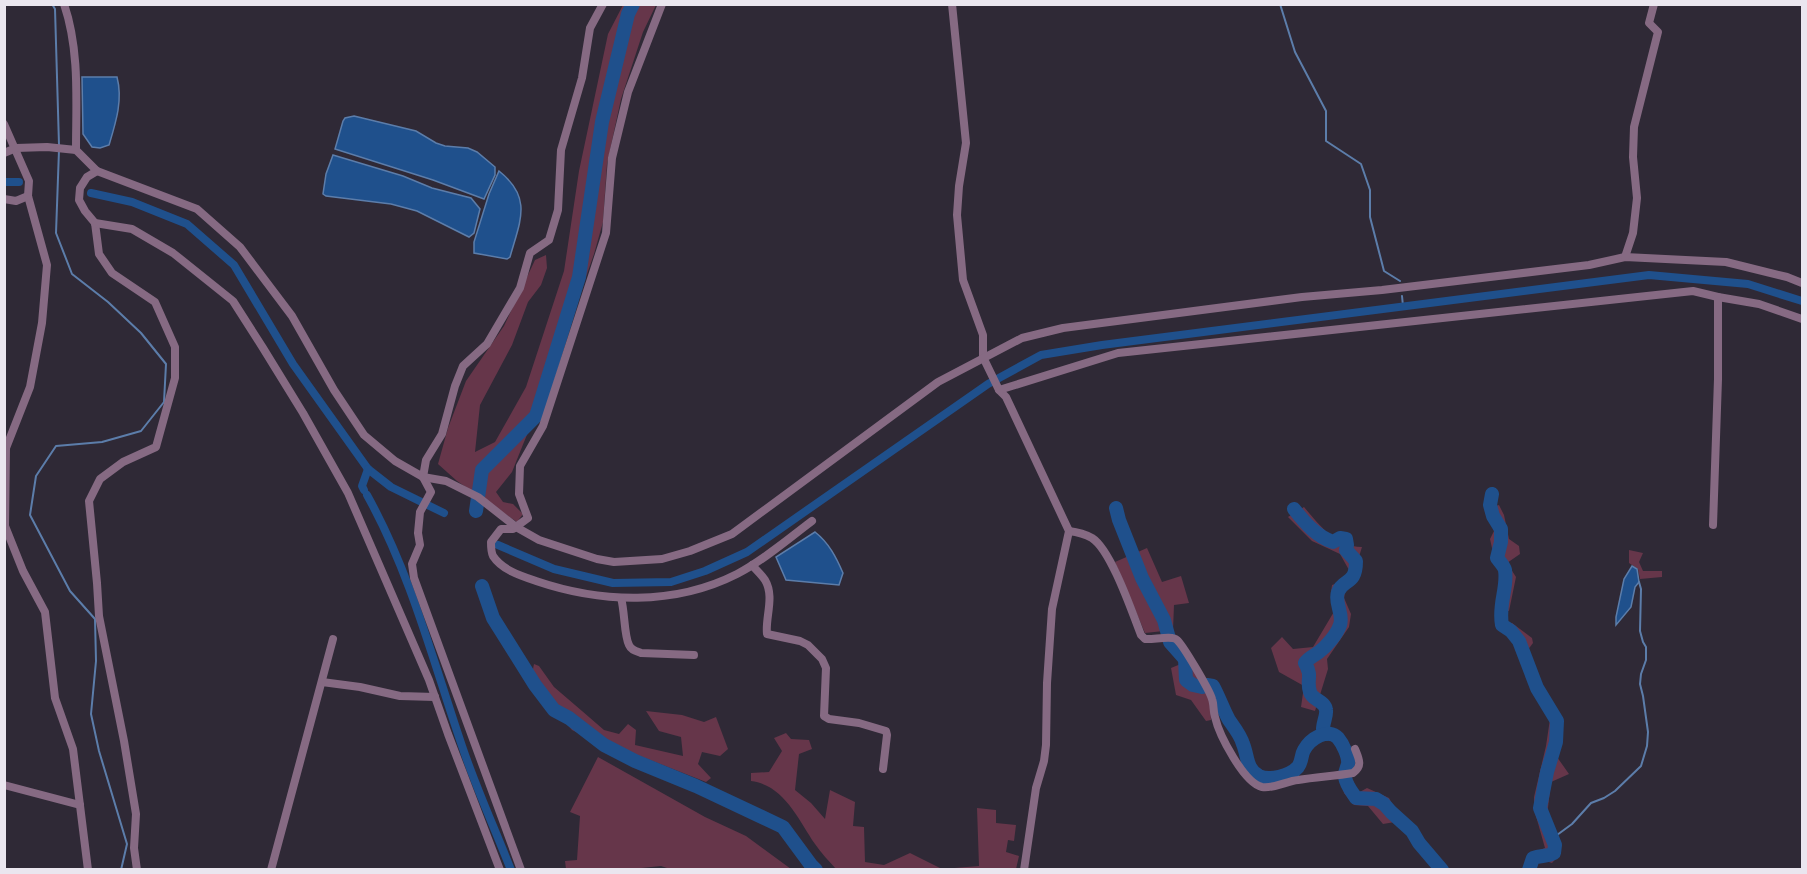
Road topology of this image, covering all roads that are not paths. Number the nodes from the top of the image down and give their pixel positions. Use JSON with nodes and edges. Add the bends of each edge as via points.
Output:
{"nodes":[{"id":1,"x":64,"y":4,"type":"edge"},
{"id":2,"x":603,"y":4,"type":"edge"},
{"id":3,"x":662,"y":4,"type":"edge"},
{"id":4,"x":952,"y":4,"type":"edge"},
{"id":5,"x":1654,"y":4,"type":"edge"},
{"id":6,"x":4,"y":124,"type":"edge"},
{"id":7,"x":16,"y":148,"type":"junction"},
{"id":8,"x":76,"y":150,"type":"junction"},
{"id":9,"x":4,"y":153,"type":"edge"},
{"id":10,"x":97,"y":171,"type":"junction"},
{"id":11,"x":28,"y":196,"type":"junction"},
{"id":12,"x":4,"y":199,"type":"edge"},
{"id":13,"x":95,"y":222,"type":"junction"},
{"id":14,"x":1625,"y":257,"type":"junction"},
{"id":15,"x":1803,"y":283,"type":"edge"},
{"id":16,"x":1718,"y":297,"type":"junction"},
{"id":17,"x":1803,"y":319,"type":"edge"},
{"id":18,"x":985,"y":361,"type":"junction"},
{"id":19,"x":999,"y":390,"type":"junction"},
{"id":20,"x":423,"y":477,"type":"junction"},
{"id":21,"x":812,"y":521,"type":"dead end"},
{"id":22,"x":1713,"y":525,"type":"dead end"},
{"id":23,"x":516,"y":527,"type":"junction"},
{"id":24,"x":1069,"y":531,"type":"junction"},
{"id":25,"x":752,"y":564,"type":"junction"},
{"id":26,"x":621,"y":598,"type":"junction"},
{"id":27,"x":333,"y":639,"type":"dead end"},
{"id":28,"x":694,"y":656,"type":"dead end"},
{"id":29,"x":322,"y":682,"type":"junction"},
{"id":30,"x":435,"y":697,"type":"junction"},
{"id":31,"x":1355,"y":749,"type":"dead end"},
{"id":32,"x":882,"y":769,"type":"dead end"},
{"id":33,"x":4,"y":785,"type":"edge"},
{"id":34,"x":80,"y":805,"type":"junction"},
{"id":35,"x":88,"y":870,"type":"edge"},
{"id":36,"x":137,"y":870,"type":"edge"},
{"id":37,"x":271,"y":870,"type":"edge"},
{"id":38,"x":500,"y":870,"type":"edge"},
{"id":39,"x":521,"y":870,"type":"edge"},
{"id":40,"x":1024,"y":870,"type":"edge"}],
"edges":[{"from":1,"to":8,"type":"street","via":[[76,70]]},
{"from":2,"to":20,"type":"street","via":[[590,28],[582,78],[561,150],[558,210],[549,240],[530,254],[520,288],[487,344],[463,366],[442,434],[426,460]]},
{"from":3,"to":23,"type":"street","via":[[628,92],[612,158],[606,233],[543,426],[520,466],[519,494],[528,518]]},
{"from":4,"to":18,"type":"street","via":[[966,143],[957,215],[959,247],[963,280],[983,335]]},
{"from":5,"to":14,"type":"street","via":[[1649,23],[1658,32],[1634,127],[1637,198],[1633,233]]},
{"from":6,"to":7,"type":"street"},
{"from":7,"to":8,"type":"street"},
{"from":7,"to":9,"type":"street"},
{"from":7,"to":11,"type":"street","via":[[29,181]]},
{"from":8,"to":10,"type":"street"},
{"from":10,"to":13,"type":"street","via":[[80,188],[79,200]]},
{"from":10,"to":20,"type":"street","via":[[196,209],[240,247],[292,316],[364,435],[395,461]]},
{"from":11,"to":12,"type":"street","via":[[16,201]]},
{"from":11,"to":34,"type":"street","via":[[47,265],[42,323],[30,387],[6,448],[5,526],[45,612],[55,698],[73,749]]},
{"from":13,"to":30,"type":"street","via":[[132,229],[172,253],[233,301],[348,493]]},
{"from":13,"to":36,"type":"street","via":[[99,254],[112,273],[155,302],[175,347],[175,378],[156,447],[123,462],[100,479],[89,501],[99,616],[136,814]]},
{"from":14,"to":15,"type":"street","via":[[1726,262]]},
{"from":14,"to":18,"type":"street","via":[[1589,265],[1063,328],[1022,338]]},
{"from":16,"to":17,"type":"street","via":[[1759,304]]},
{"from":16,"to":19,"type":"street","via":[[1693,291],[1118,353]]},
{"from":16,"to":22,"type":"street"},
{"from":18,"to":19,"type":"street"},
{"from":18,"to":23,"type":"street","via":[[938,382],[732,534],[690,551],[662,559],[597,560],[539,540]]},
{"from":19,"to":24,"type":"street","via":[[1006,397]]},
{"from":20,"to":23,"type":"street","via":[[446,481],[478,497]]},
{"from":20,"to":39,"type":"street","via":[[431,492],[421,508],[420,544],[412,564],[414,578]]},
{"from":21,"to":25,"type":"street"},
{"from":23,"to":26,"type":"street","via":[[501,529],[491,542],[492,555],[507,570],[574,592]]},
{"from":24,"to":31,"type":"street","via":[[1091,537],[1100,545],[1111,561],[1141,635],[1145,639],[1177,640],[1212,698],[1221,734],[1251,781],[1266,787],[1351,773],[1360,763]]},
{"from":24,"to":40,"type":"street","via":[[1052,609],[1045,753]]},
{"from":25,"to":26,"type":"street","via":[[699,588],[662,597]]},
{"from":25,"to":32,"type":"street","via":[[768,589],[767,634],[800,641],[825,663],[824,716],[886,731]]},
{"from":26,"to":28,"type":"street","via":[[627,640],[633,650]]},
{"from":27,"to":29,"type":"street"},
{"from":29,"to":30,"type":"street","via":[[400,696]]},
{"from":29,"to":37,"type":"street"},
{"from":30,"to":38,"type":"street"},
{"from":33,"to":34,"type":"street"},
{"from":34,"to":35,"type":"street"}]}
